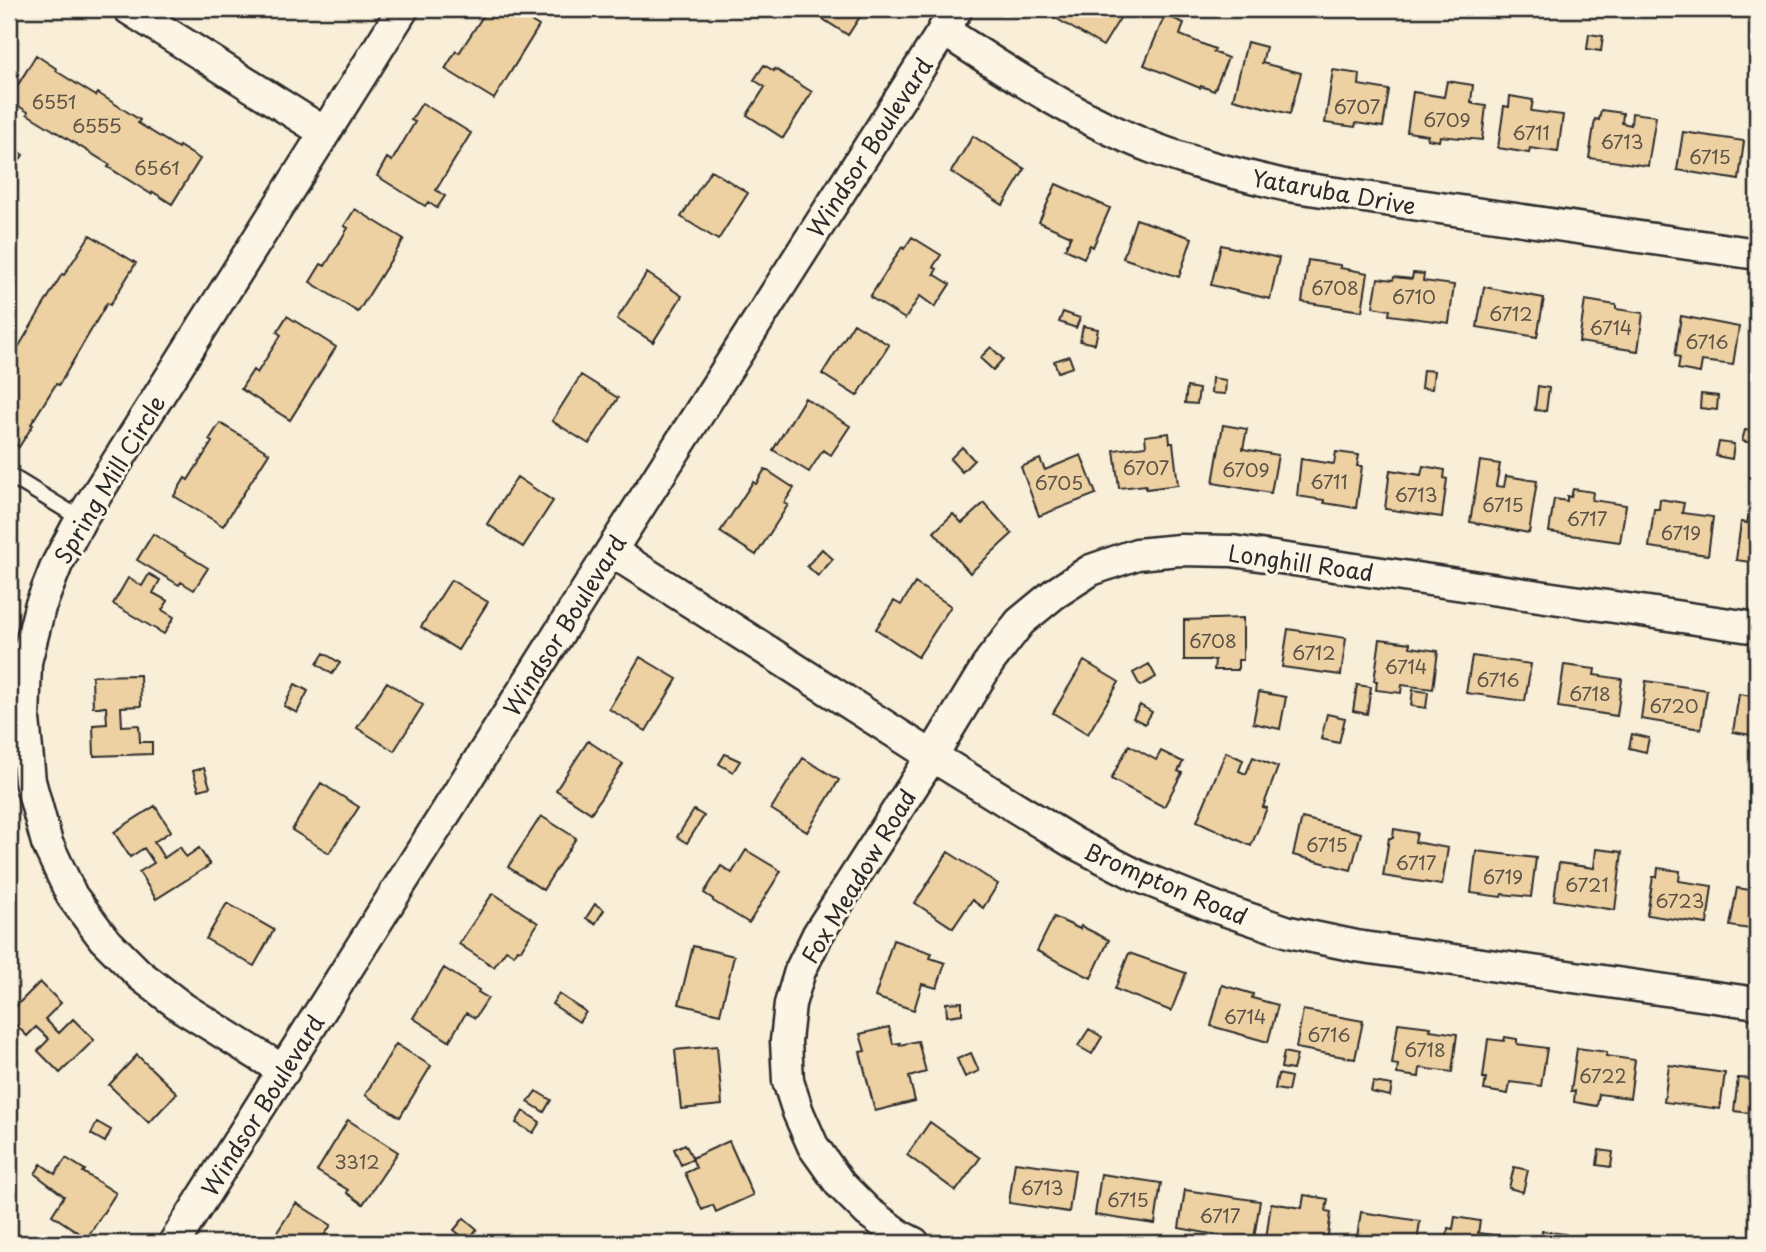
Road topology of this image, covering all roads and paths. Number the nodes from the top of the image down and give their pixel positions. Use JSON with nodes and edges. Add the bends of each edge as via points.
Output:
{"nodes":[{"id":1,"x":130,"y":9,"type":"edge"},
{"id":2,"x":403,"y":9,"type":"edge"},
{"id":3,"x":950,"y":20,"type":"edge"},
{"id":4,"x":324,"y":132,"type":"junction"},
{"id":5,"x":1757,"y":254,"type":"edge"},
{"id":6,"x":9,"y":475,"type":"edge"},
{"id":7,"x":81,"y":519,"type":"junction"},
{"id":8,"x":611,"y":551,"type":"junction"},
{"id":9,"x":1757,"y":628,"type":"edge"},
{"id":10,"x":932,"y":756,"type":"junction"},
{"id":11,"x":1757,"y":1003,"type":"edge"},
{"id":12,"x":284,"y":1070,"type":"junction"},
{"id":13,"x":174,"y":1243,"type":"edge"},
{"id":14,"x":914,"y":1243,"type":"edge"}],
"edges":[{"from":1,"to":4,"type":"street"},
{"from":2,"to":4,"type":"street","name":"Spring Mill Circle"},
{"from":3,"to":5,"type":"street","name":"Yataruba Drive","via":[[1042,94],[1154,149],[1221,170],[1287,186]]},
{"from":3,"to":8,"type":"street","name":"Windsor Boulevard"},
{"from":4,"to":7,"type":"street","name":"Spring Mill Circle"},
{"from":6,"to":7,"type":"lane"},
{"from":7,"to":12,"type":"street","name":"Spring Mill Circle","via":[[40,607],[26,662],[24,719],[30,780],[47,843],[72,896],[104,939],[140,975],[183,1008]]},
{"from":8,"to":10,"type":"street","name":"Brompton Road"},
{"from":8,"to":12,"type":"street","name":"Windsor Boulevard"},
{"from":9,"to":10,"type":"street","name":"Longhill Road","via":[[1232,551],[1136,554],[1091,570],[1020,622],[990,661]]},
{"from":10,"to":11,"type":"street","name":"Brompton Road","via":[[1074,843],[1138,876],[1289,932],[1356,946]]},
{"from":10,"to":14,"type":"street","name":"Fox Meadow Road","via":[[818,934],[790,1004],[786,1041],[788,1081],[813,1146],[840,1184],[868,1212]]},
{"from":12,"to":13,"type":"street","name":"Windsor Boulevard"}]}
